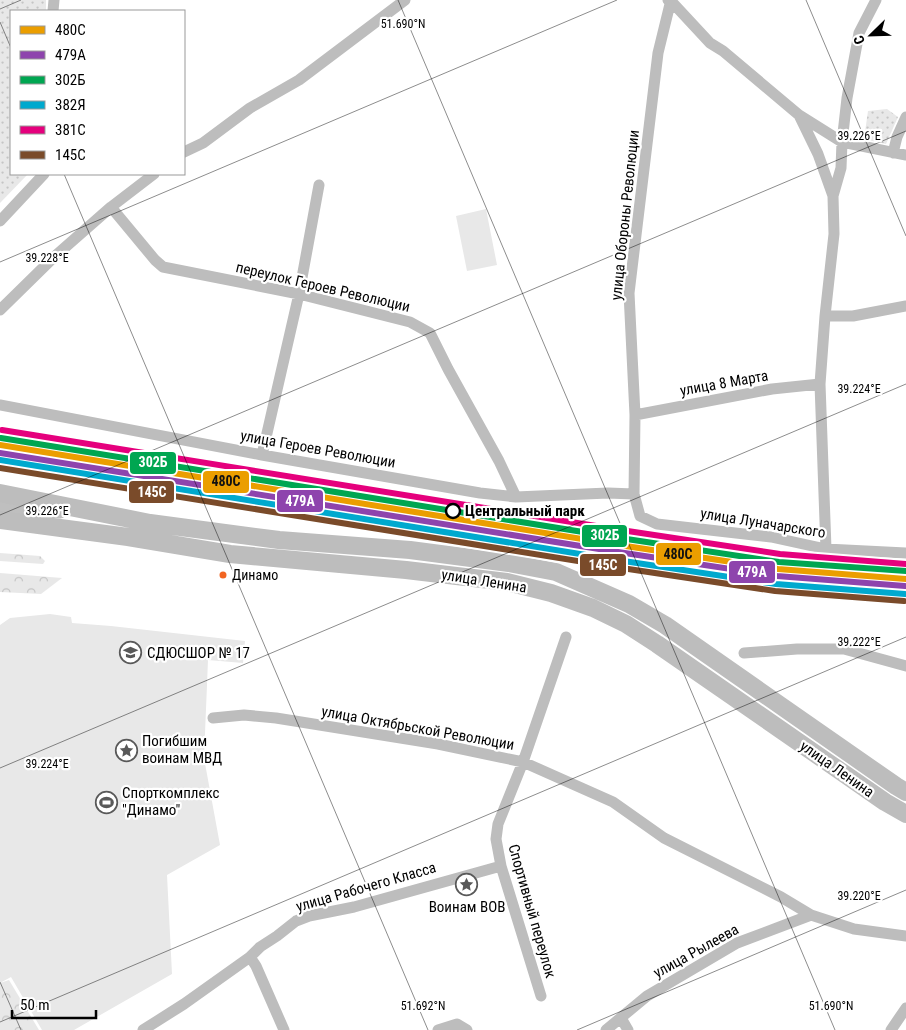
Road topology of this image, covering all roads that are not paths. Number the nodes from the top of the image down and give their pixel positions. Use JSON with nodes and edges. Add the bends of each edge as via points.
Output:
{"nodes":[{"id":1,"x":405,"y":0,"type":"edge"},
{"id":2,"x":670,"y":0,"type":"edge"},
{"id":3,"x":876,"y":0,"type":"edge"},
{"id":4,"x":799,"y":116,"type":"junction"},
{"id":5,"x":906,"y":117,"type":"edge"},
{"id":6,"x":842,"y":142,"type":"junction"},
{"id":7,"x":185,"y":151,"type":"edge"},
{"id":8,"x":893,"y":153,"type":"junction"},
{"id":9,"x":906,"y":155,"type":"edge"},
{"id":10,"x":43,"y":175,"type":"edge"},
{"id":11,"x":153,"y":175,"type":"edge"},
{"id":12,"x":319,"y":184,"type":"dead end"},
{"id":13,"x":834,"y":196,"type":"junction"},
{"id":14,"x":111,"y":207,"type":"junction"},
{"id":15,"x":0,"y":221,"type":"edge"},
{"id":16,"x":299,"y":294,"type":"junction"},
{"id":17,"x":906,"y":306,"type":"edge"},
{"id":18,"x":0,"y":310,"type":"edge"},
{"id":19,"x":825,"y":316,"type":"junction"},
{"id":20,"x":820,"y":384,"type":"junction"},
{"id":21,"x":0,"y":405,"type":"edge"},
{"id":22,"x":635,"y":415,"type":"junction"},
{"id":23,"x":262,"y":455,"type":"junction"},
{"id":24,"x":0,"y":493,"type":"edge"},
{"id":25,"x":634,"y":494,"type":"junction"},
{"id":26,"x":516,"y":497,"type":"junction"},
{"id":27,"x":0,"y":509,"type":"edge"},
{"id":28,"x":94,"y":512,"type":"junction"},
{"id":29,"x":0,"y":520,"type":"edge"},
{"id":30,"x":150,"y":532,"type":"junction"},
{"id":31,"x":826,"y":549,"type":"junction"},
{"id":32,"x":906,"y":553,"type":"edge"},
{"id":33,"x":566,"y":637,"type":"dead end"},
{"id":34,"x":744,"y":653,"type":"dead end"},
{"id":35,"x":906,"y":666,"type":"edge"},
{"id":36,"x":213,"y":718,"type":"dead end"},
{"id":37,"x":522,"y":762,"type":"junction"},
{"id":38,"x":906,"y":792,"type":"edge"},
{"id":39,"x":906,"y":814,"type":"edge"},
{"id":40,"x":501,"y":866,"type":"junction"},
{"id":41,"x":811,"y":915,"type":"junction"},
{"id":42,"x":906,"y":936,"type":"edge"},
{"id":43,"x":250,"y":957,"type":"junction"},
{"id":44,"x":541,"y":996,"type":"dead end"},
{"id":45,"x":906,"y":1008,"type":"edge"},
{"id":46,"x":621,"y":1018,"type":"junction"},
{"id":47,"x":143,"y":1030,"type":"edge"},
{"id":48,"x":284,"y":1030,"type":"edge"},
{"id":49,"x":438,"y":1030,"type":"edge"},
{"id":50,"x":467,"y":1030,"type":"edge"},
{"id":51,"x":606,"y":1030,"type":"edge"},
{"id":52,"x":628,"y":1030,"type":"edge"},
{"id":53,"x":891,"y":1030,"type":"edge"}],
"edges":[{"from":1,"to":7,"type":"street","via":[[299,80]]},
{"from":2,"to":4,"type":"street","via":[[710,43]]},
{"from":2,"to":22,"type":"street","name":"улица Обороны Революции","via":[[658,54],[629,293]]},
{"from":3,"to":6,"type":"street","via":[[858,32]]},
{"from":4,"to":6,"type":"street"},
{"from":4,"to":13,"type":"street"},
{"from":5,"to":8,"type":"street"},
{"from":6,"to":8,"type":"street"},
{"from":6,"to":13,"type":"street","via":[[841,168]]},
{"from":8,"to":9,"type":"street"},
{"from":10,"to":15,"type":"street"},
{"from":11,"to":14,"type":"street"},
{"from":12,"to":16,"type":"street"},
{"from":13,"to":19,"type":"street","via":[[834,234]]},
{"from":14,"to":16,"type":"street","name":"переулок Героев Революции","via":[[164,267]]},
{"from":14,"to":18,"type":"street"},
{"from":16,"to":23,"type":"street"},
{"from":16,"to":26,"type":"street","name":"переулок Героев Революции","via":[[410,322],[430,333]]},
{"from":17,"to":19,"type":"street","via":[[853,316]]},
{"from":19,"to":20,"type":"street"},
{"from":20,"to":22,"type":"street","name":"улица 8 Марта","via":[[772,389]]},
{"from":20,"to":31,"type":"street"},
{"from":21,"to":23,"type":"street","name":"улица Героев Революции"},
{"from":22,"to":25,"type":"street","name":"улица Обороны Революции"},
{"from":23,"to":26,"type":"street","name":"улица Героев Революции"},
{"from":24,"to":28,"type":"main road"},
{"from":25,"to":26,"type":"street","name":"улица Героев Революции"},
{"from":25,"to":31,"type":"street","name":"улица Луначарского","via":[[640,516],[657,524],[771,537]]},
{"from":27,"to":28,"type":"main road","name":"улица Ленина"},
{"from":28,"to":30,"type":"main road","name":"улица Ленина"},
{"from":29,"to":30,"type":"main road","name":"улица Ленина"},
{"from":30,"to":38,"type":"main road","name":"улица Ленина","via":[[410,550],[556,572],[629,604],[665,625]]},
{"from":30,"to":39,"type":"main road","name":"улица Ленина","via":[[230,554],[507,582],[593,608],[657,644]]},
{"from":31,"to":32,"type":"street","name":"улица Луначарского"},
{"from":33,"to":37,"type":"street","name":"Спортивный переулок"},
{"from":34,"to":35,"type":"street","via":[[844,649]]},
{"from":36,"to":37,"type":"street","name":"улица Октябрьской Революции","via":[[244,715],[276,718],[438,744]]},
{"from":37,"to":40,"type":"street","name":"Спортивный переулок","via":[[498,824],[496,839]]},
{"from":37,"to":41,"type":"street","name":"улица Октябрьской Революции","via":[[613,802],[664,838]]},
{"from":40,"to":43,"type":"street","name":"улица Рабочего Класса","via":[[296,921]]},
{"from":40,"to":44,"type":"street","name":"Спортивный переулок"},
{"from":41,"to":42,"type":"street","name":"улица Октябрьской Революции","via":[[854,929]]},
{"from":41,"to":46,"type":"street","name":"улица Рылеева","via":[[737,943],[647,996]]},
{"from":43,"to":47,"type":"street","name":"улица Рабочего Класса"},
{"from":43,"to":48,"type":"street"},
{"from":45,"to":53,"type":"street"},
{"from":46,"to":51,"type":"street","name":"улица Рылеева"},
{"from":46,"to":52,"type":"street"},
{"from":49,"to":50,"type":"street","via":[[457,1024]]}]}
